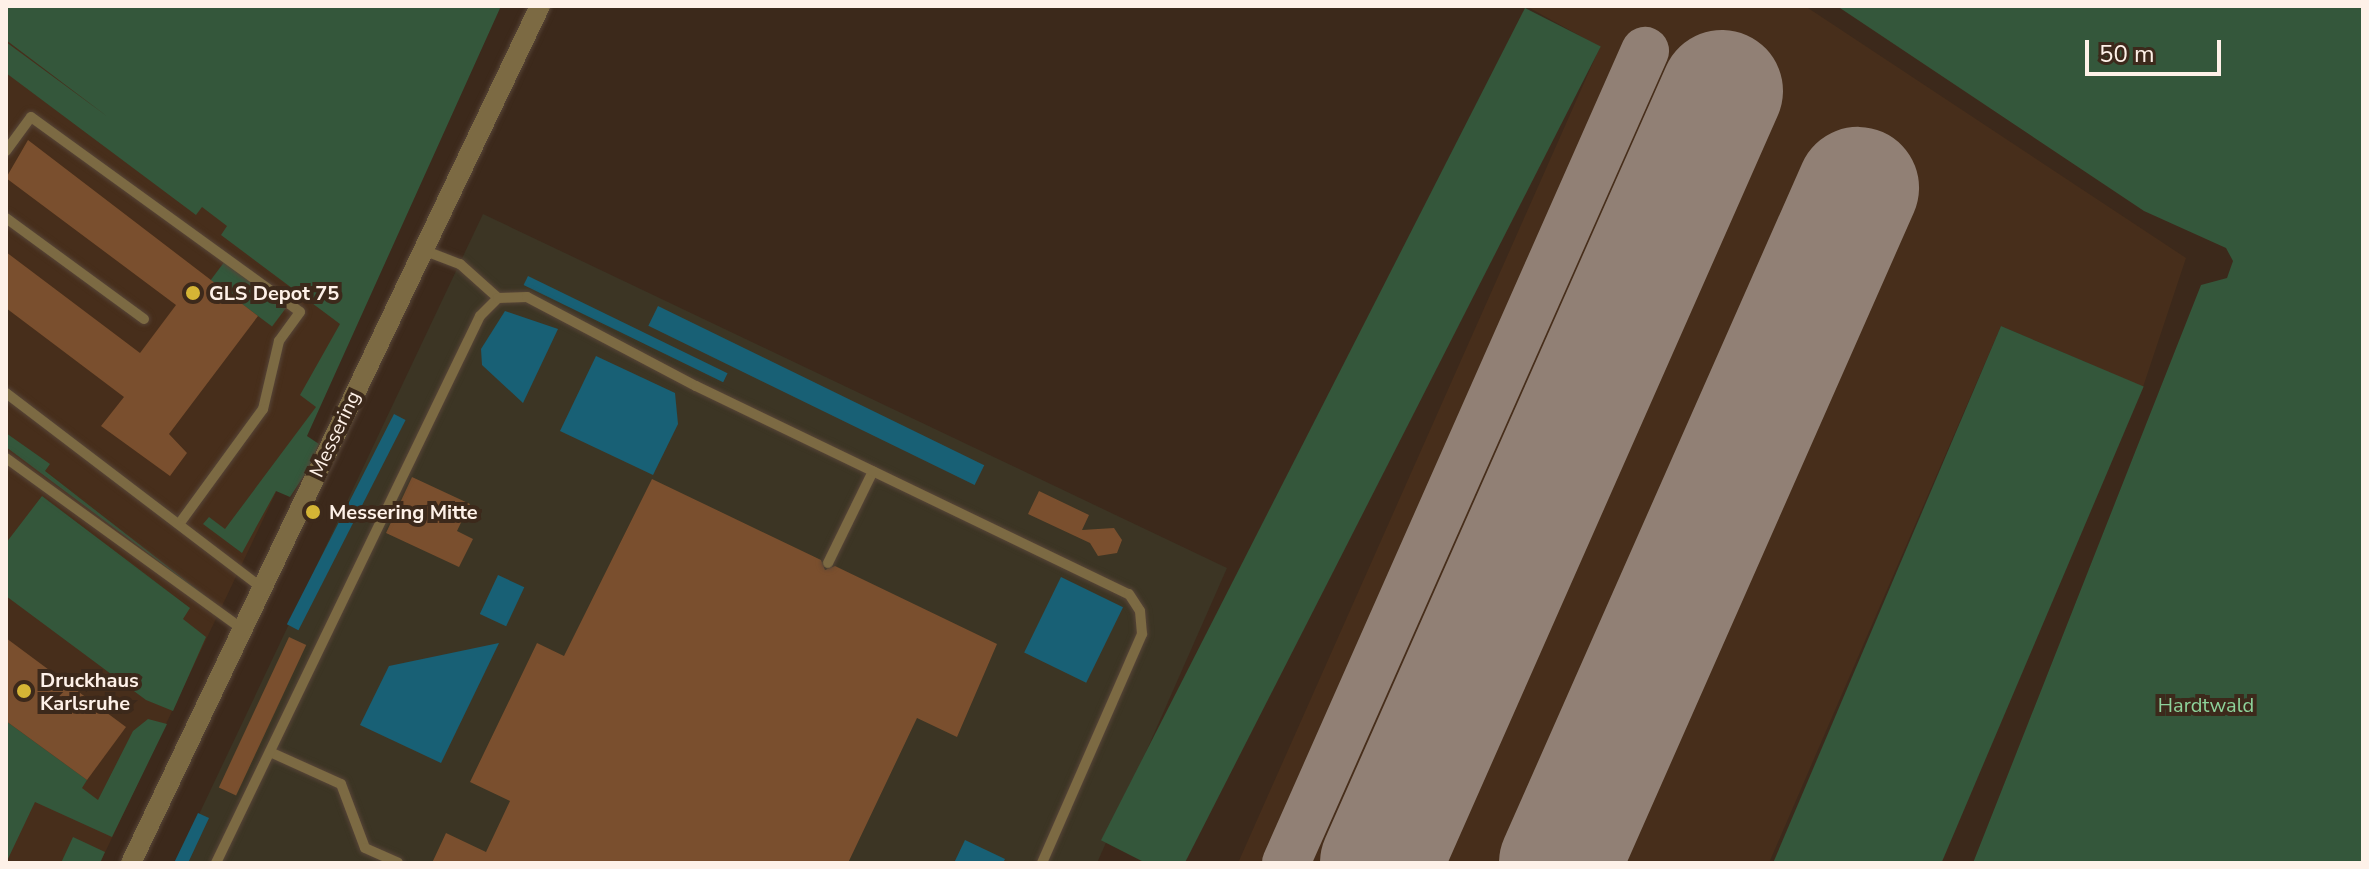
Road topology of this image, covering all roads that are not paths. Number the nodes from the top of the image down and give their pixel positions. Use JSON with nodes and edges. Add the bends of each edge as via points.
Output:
{"nodes":[{"id":1,"x":540,"y":6,"type":"edge"},
{"id":2,"x":6,"y":151,"type":"edge"},
{"id":3,"x":6,"y":218,"type":"edge"},
{"id":4,"x":423,"y":250,"type":"junction"},
{"id":5,"x":498,"y":298,"type":"junction"},
{"id":6,"x":144,"y":319,"type":"dead end"},
{"id":7,"x":6,"y":393,"type":"edge"},
{"id":8,"x":6,"y":458,"type":"edge"},
{"id":9,"x":873,"y":471,"type":"junction"},
{"id":10,"x":179,"y":524,"type":"junction"},
{"id":11,"x":828,"y":563,"type":"dead end"},
{"id":12,"x":262,"y":588,"type":"junction"},
{"id":13,"x":242,"y":629,"type":"junction"},
{"id":14,"x":270,"y":752,"type":"junction"},
{"id":15,"x":131,"y":863,"type":"edge"},
{"id":16,"x":216,"y":863,"type":"edge"},
{"id":17,"x":398,"y":863,"type":"edge"},
{"id":18,"x":1042,"y":863,"type":"edge"}],
"edges":[{"from":1,"to":4,"type":"street","name":"Messering"},
{"from":2,"to":10,"type":"lane","via":[[31,117],[300,312],[279,341],[263,409]]},
{"from":3,"to":6,"type":"lane"},
{"from":4,"to":5,"type":"lane","via":[[460,264]]},
{"from":4,"to":12,"type":"street","name":"Messering"},
{"from":5,"to":9,"type":"lane","via":[[527,297]]},
{"from":5,"to":14,"type":"lane","via":[[480,316],[446,382]]},
{"from":7,"to":10,"type":"lane"},
{"from":8,"to":13,"type":"lane"},
{"from":9,"to":11,"type":"lane"},
{"from":9,"to":18,"type":"lane","via":[[1129,594],[1140,611],[1142,634]]},
{"from":10,"to":12,"type":"lane"},
{"from":12,"to":13,"type":"street","name":"Messering"},
{"from":13,"to":15,"type":"street","name":"Messering"},
{"from":14,"to":16,"type":"lane"},
{"from":14,"to":17,"type":"lane","via":[[341,784],[365,848]]}]}
